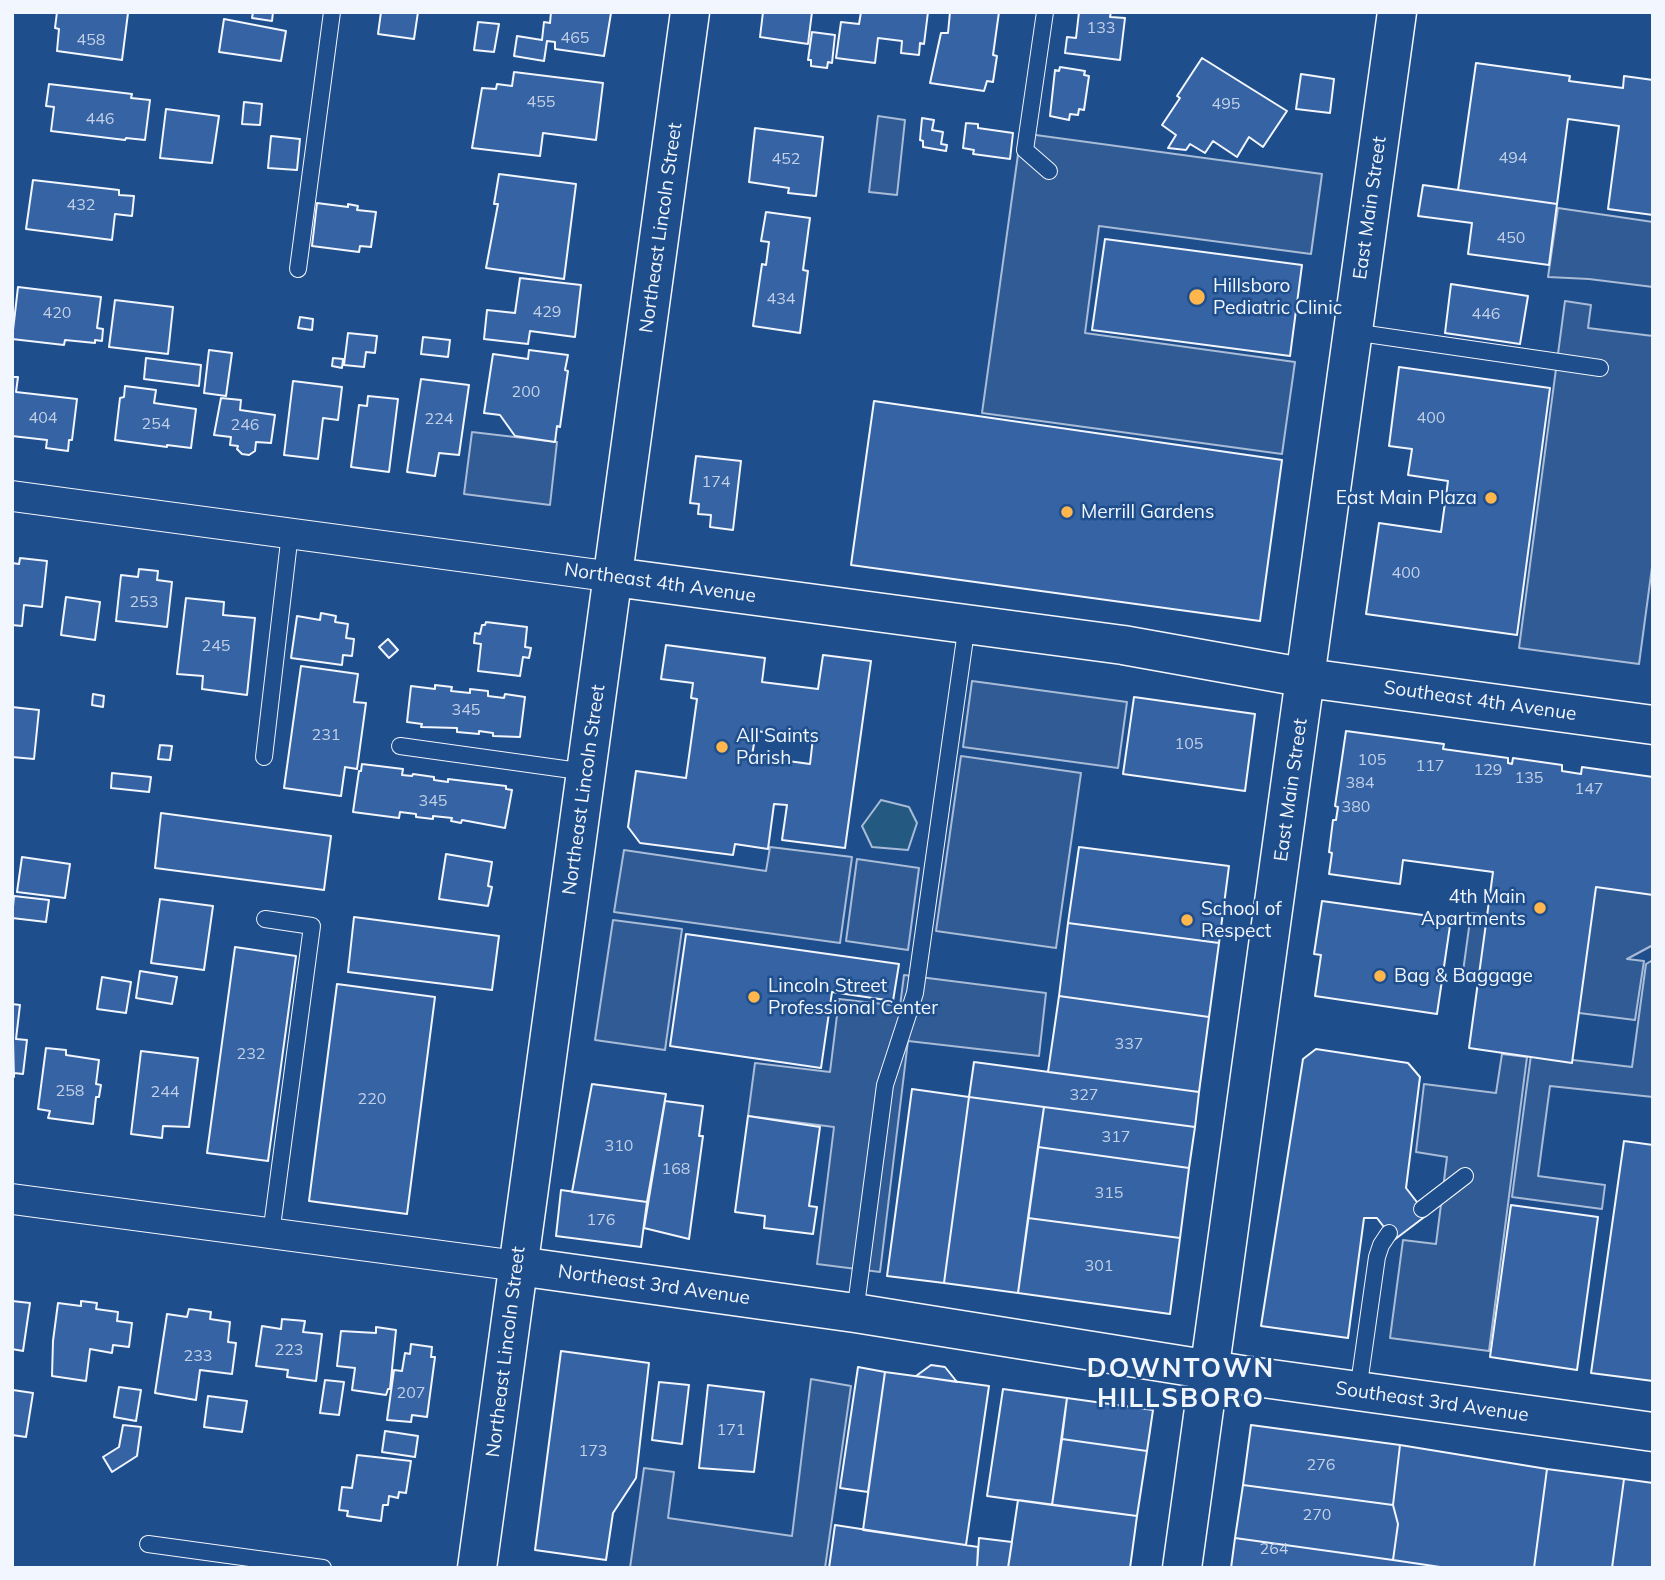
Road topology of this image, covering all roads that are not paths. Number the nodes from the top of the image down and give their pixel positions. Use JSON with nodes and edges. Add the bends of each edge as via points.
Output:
{"nodes":[{"id":1,"x":332,"y":12,"type":"edge"},
{"id":2,"x":690,"y":12,"type":"edge"},
{"id":3,"x":1045,"y":12,"type":"edge"},
{"id":4,"x":1397,"y":12,"type":"edge"},
{"id":5,"x":1049,"y":171,"type":"dead end"},
{"id":6,"x":298,"y":269,"type":"dead end"},
{"id":7,"x":1353,"y":332,"type":"junction"},
{"id":8,"x":1600,"y":368,"type":"dead end"},
{"id":9,"x":12,"y":496,"type":"edge"},
{"id":10,"x":290,"y":533,"type":"junction"},
{"id":11,"x":614,"y":577,"type":"junction"},
{"id":12,"x":967,"y":624,"type":"junction"},
{"id":13,"x":1307,"y":678,"type":"junction"},
{"id":14,"x":1653,"y":724,"type":"edge"},
{"id":15,"x":400,"y":746,"type":"dead end"},
{"id":16,"x":264,"y":757,"type":"dead end"},
{"id":17,"x":586,"y":772,"type":"junction"},
{"id":18,"x":265,"y":919,"type":"dead end"},
{"id":19,"x":1465,"y":1176,"type":"dead end"},
{"id":20,"x":12,"y":1199,"type":"edge"},
{"id":21,"x":1422,"y":1209,"type":"dead end"},
{"id":22,"x":1389,"y":1233,"type":"dead end"},
{"id":23,"x":271,"y":1234,"type":"junction"},
{"id":24,"x":518,"y":1266,"type":"junction"},
{"id":25,"x":855,"y":1313,"type":"junction"},
{"id":26,"x":1210,"y":1371,"type":"junction"},
{"id":27,"x":1358,"y":1391,"type":"junction"},
{"id":28,"x":1653,"y":1432,"type":"edge"},
{"id":29,"x":148,"y":1544,"type":"dead end"},
{"id":30,"x":323,"y":1568,"type":"edge"},
{"id":31,"x":477,"y":1568,"type":"edge"},
{"id":32,"x":1182,"y":1568,"type":"edge"}],
"edges":[{"from":1,"to":6,"type":"lane"},
{"from":2,"to":11,"type":"street","name":"Northeast Lincoln Street"},
{"from":3,"to":5,"type":"lane","via":[[1025,150]]},
{"from":4,"to":7,"type":"street","name":"East Main Street"},
{"from":7,"to":8,"type":"lane"},
{"from":7,"to":13,"type":"street","name":"East Main Street"},
{"from":9,"to":10,"type":"street","name":"Northeast 4th Avenue"},
{"from":10,"to":11,"type":"street","name":"Northeast 4th Avenue"},
{"from":10,"to":16,"type":"lane"},
{"from":11,"to":12,"type":"street","name":"Northeast 4th Avenue"},
{"from":11,"to":17,"type":"street","name":"Northeast Lincoln Street"},
{"from":12,"to":13,"type":"street","name":"Northeast 4th Avenue","via":[[1122,645]]},
{"from":12,"to":25,"type":"lane","via":[[915,993],[885,1085]]},
{"from":13,"to":14,"type":"street","name":"Southeast 4th Avenue"},
{"from":13,"to":26,"type":"street","name":"East Main Street"},
{"from":15,"to":17,"type":"lane"},
{"from":17,"to":24,"type":"street","name":"Northeast Lincoln Street"},
{"from":18,"to":23,"type":"lane","via":[[312,926]]},
{"from":19,"to":21,"type":"lane"},
{"from":20,"to":23,"type":"street","name":"Northeast 3rd Avenue"},
{"from":22,"to":27,"type":"lane","via":[[1377,1257]]},
{"from":23,"to":24,"type":"street","name":"Northeast 3rd Avenue"},
{"from":24,"to":25,"type":"street","name":"Northeast 3rd Avenue"},
{"from":24,"to":31,"type":"street","name":"Northeast Lincoln Street"},
{"from":25,"to":26,"type":"street","name":"Northeast 3rd Avenue"},
{"from":26,"to":27,"type":"street","name":"Southeast 3rd Avenue"},
{"from":26,"to":32,"type":"street","name":"East Main Street"},
{"from":27,"to":28,"type":"street","name":"Southeast 3rd Avenue"},
{"from":29,"to":30,"type":"lane"}]}
